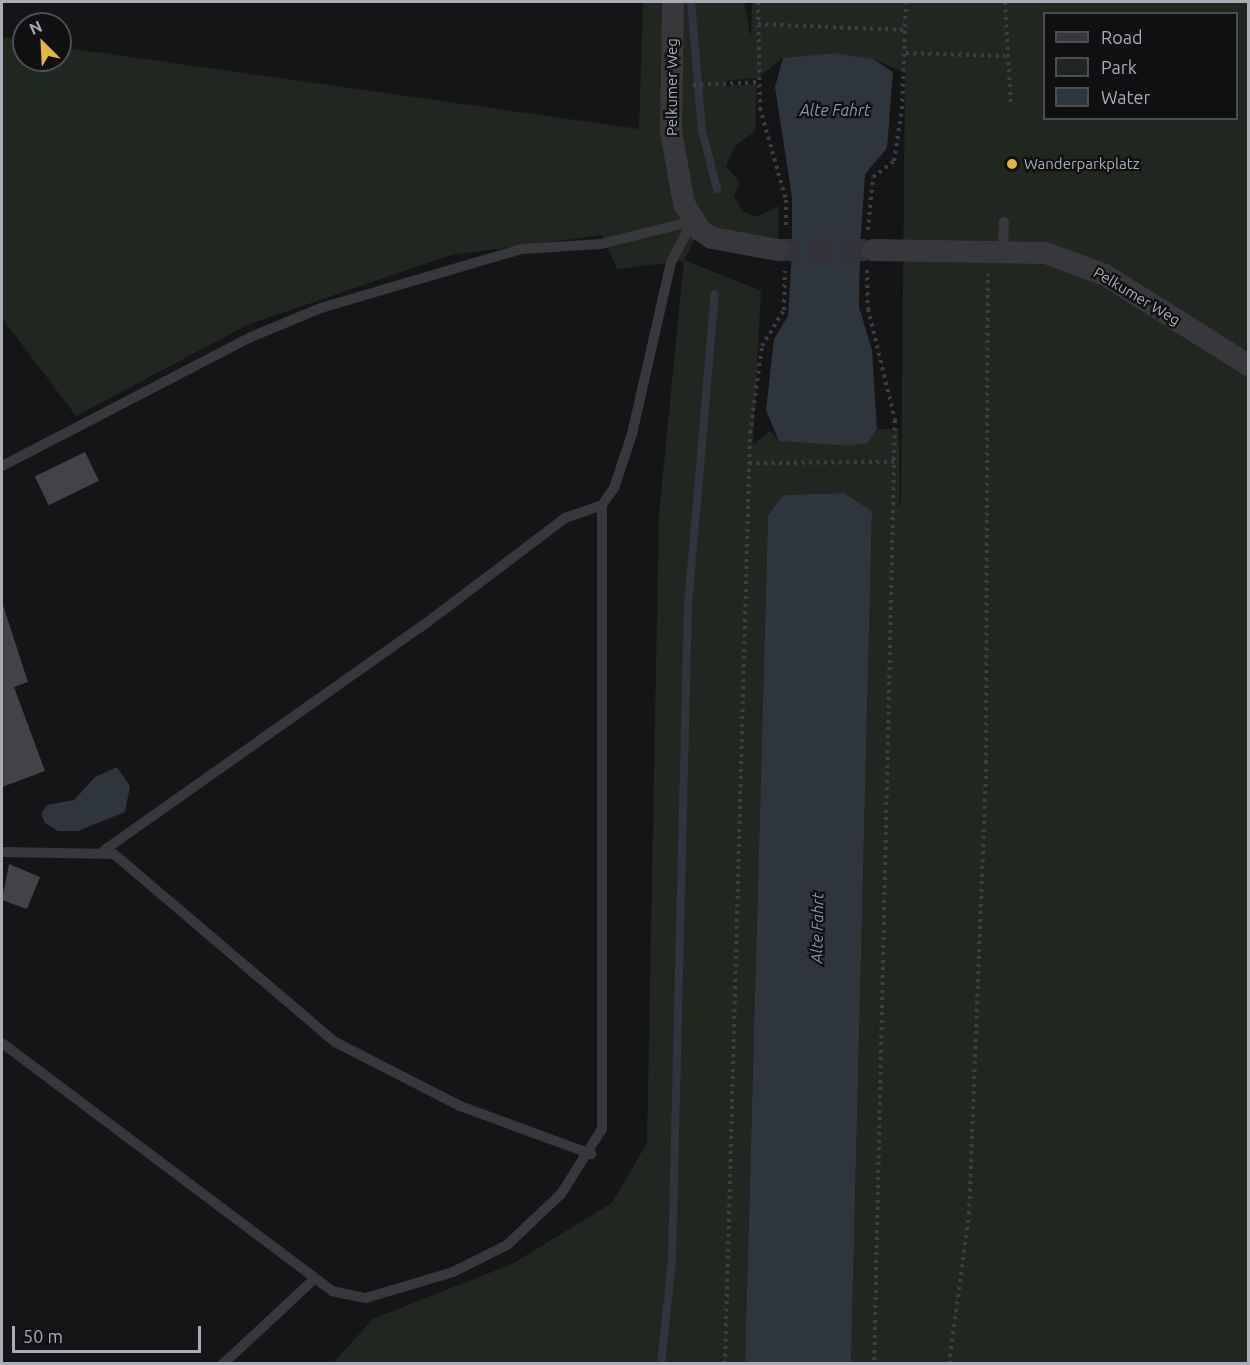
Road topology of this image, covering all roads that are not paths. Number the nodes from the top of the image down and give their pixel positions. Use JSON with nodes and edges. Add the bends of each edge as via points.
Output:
{"nodes":[{"id":1,"x":673,"y":2,"type":"edge"},
{"id":2,"x":693,"y":221,"type":"junction"},
{"id":3,"x":1004,"y":222,"type":"dead end"},
{"id":4,"x":995,"y":249,"type":"junction"},
{"id":5,"x":778,"y":250,"type":"tunnel mouth"},
{"id":6,"x":869,"y":250,"type":"tunnel mouth"},
{"id":7,"x":1248,"y":365,"type":"edge"},
{"id":8,"x":2,"y":466,"type":"edge"},
{"id":9,"x":602,"y":505,"type":"junction"},
{"id":10,"x":103,"y":851,"type":"junction"},
{"id":11,"x":2,"y":852,"type":"edge"},
{"id":12,"x":2,"y":1042,"type":"edge"},
{"id":13,"x":591,"y":1154,"type":"junction"},
{"id":14,"x":313,"y":1280,"type":"junction"},
{"id":15,"x":223,"y":1364,"type":"edge"}],
"edges":[{"from":1,"to":2,"type":"street","name":"Pelkumer Weg","via":[[670,131],[684,204]]},
{"from":2,"to":5,"type":"street","via":[[728,243]]},
{"from":2,"to":8,"type":"lane","via":[[602,243],[522,249],[321,308],[251,337]]},
{"from":2,"to":9,"type":"lane","via":[[671,262],[632,434],[614,488]]},
{"from":3,"to":4,"type":"lane"},
{"from":4,"to":6,"type":"street","name":"Pelkumer Weg"},
{"from":4,"to":7,"type":"street","name":"Pelkumer Weg","via":[[1046,253],[1080,264]]},
{"from":9,"to":10,"type":"lane","via":[[565,518],[421,627]]},
{"from":9,"to":13,"type":"lane","via":[[602,1129]]},
{"from":10,"to":11,"type":"lane"},
{"from":10,"to":13,"type":"lane","via":[[114,854],[335,1042],[460,1106]]},
{"from":12,"to":14,"type":"lane"},
{"from":13,"to":14,"type":"lane","via":[[561,1194],[507,1245],[453,1272],[366,1298],[332,1291]]},
{"from":14,"to":15,"type":"lane"}]}
